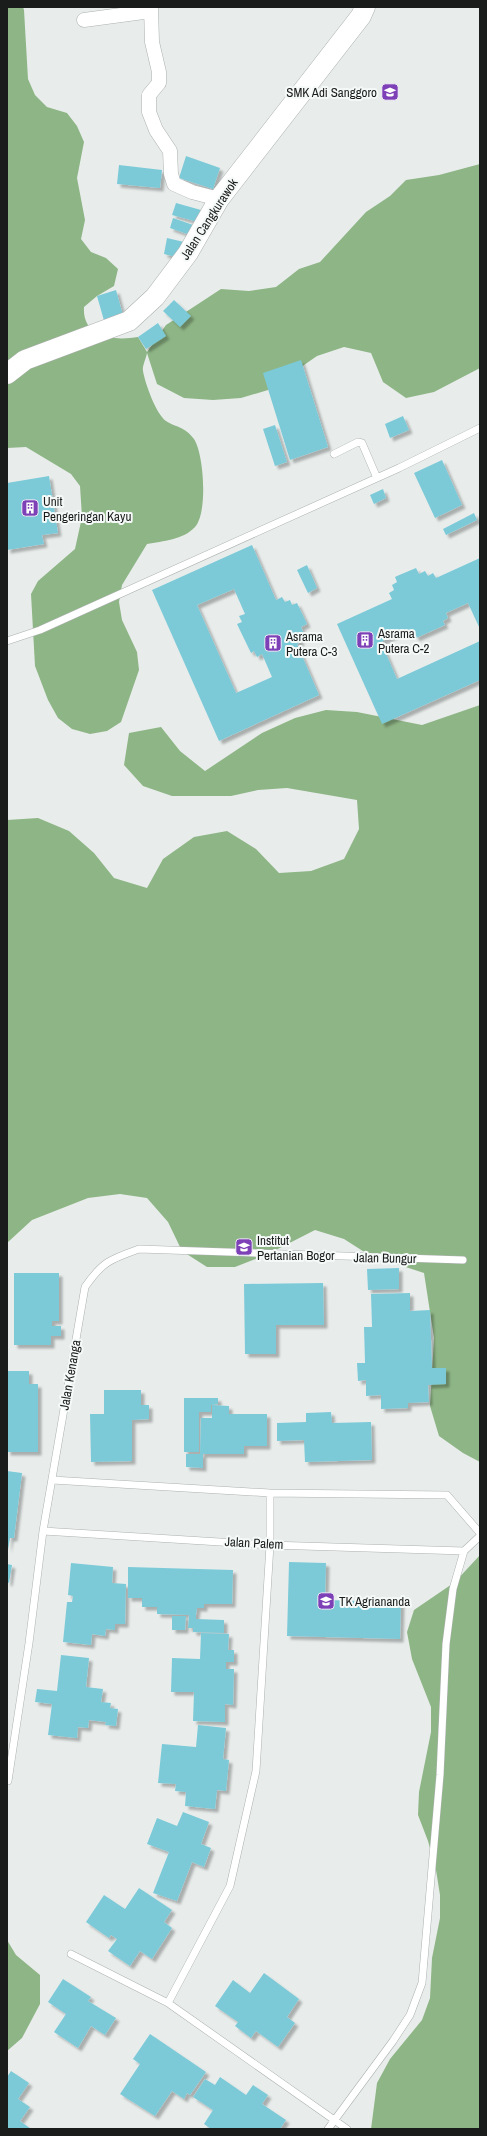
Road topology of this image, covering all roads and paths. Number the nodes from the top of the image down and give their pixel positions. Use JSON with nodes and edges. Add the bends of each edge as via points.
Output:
{"nodes":[{"id":1,"x":364,"y":7,"type":"edge"},
{"id":2,"x":151,"y":9,"type":"edge"},
{"id":3,"x":84,"y":20,"type":"dead end"},
{"id":4,"x":219,"y":199,"type":"junction"},
{"id":5,"x":7,"y":374,"type":"edge"},
{"id":6,"x":480,"y":428,"type":"edge"},
{"id":7,"x":334,"y":454,"type":"dead end"},
{"id":8,"x":377,"y":478,"type":"junction"},
{"id":9,"x":7,"y":641,"type":"edge"},
{"id":10,"x":139,"y":1249,"type":"joint"},
{"id":11,"x":463,"y":1260,"type":"dead end"},
{"id":12,"x":52,"y":1480,"type":"junction"},
{"id":13,"x":270,"y":1493,"type":"junction"},
{"id":14,"x":43,"y":1531,"type":"junction"},
{"id":15,"x":480,"y":1533,"type":"edge"},
{"id":16,"x":480,"y":1536,"type":"edge"},
{"id":17,"x":270,"y":1545,"type":"junction"},
{"id":18,"x":464,"y":1551,"type":"junction"},
{"id":19,"x":8,"y":1781,"type":"edge"},
{"id":20,"x":71,"y":1954,"type":"dead end"},
{"id":21,"x":168,"y":2003,"type":"junction"},
{"id":22,"x":336,"y":2120,"type":"junction"},
{"id":23,"x":328,"y":2129,"type":"edge"},
{"id":24,"x":347,"y":2129,"type":"edge"}],
"edges":[{"from":1,"to":4,"type":"street","name":"Jalan Cangkurawok","via":[[361,16]]},
{"from":2,"to":3,"type":"street"},
{"from":2,"to":4,"type":"street","via":[[152,42],[159,83],[149,95],[149,112],[156,130],[170,151],[174,184],[181,189]]},
{"from":4,"to":5,"type":"street","name":"Jalan Cangkurawok","via":[[188,253],[156,297],[129,322],[25,360]]},
{"from":6,"to":8,"type":"lane"},
{"from":7,"to":8,"type":"lane","via":[[358,442],[362,443]]},
{"from":8,"to":9,"type":"lane","via":[[40,630]]},
{"from":10,"to":11,"type":"lane","name":"Jalan Bungur"},
{"from":10,"to":12,"type":"lane","name":"Jalan Kenanga","via":[[109,1260],[96,1270],[85,1286]]},
{"from":12,"to":13,"type":"lane"},
{"from":12,"to":14,"type":"lane","name":"Jalan Kenanga"},
{"from":13,"to":15,"type":"lane","via":[[446,1495]]},
{"from":13,"to":17,"type":"lane"},
{"from":14,"to":17,"type":"lane","name":"Jalan Palem"},
{"from":14,"to":19,"type":"lane","name":"Jalan Kenanga"},
{"from":16,"to":18,"type":"lane"},
{"from":17,"to":18,"type":"lane","name":"Jalan Palem"},
{"from":17,"to":21,"type":"lane","via":[[256,1771],[230,1886]]},
{"from":18,"to":22,"type":"lane","via":[[453,1589],[446,1644],[440,1775],[422,1983],[410,2015]]},
{"from":20,"to":21,"type":"lane"},
{"from":21,"to":22,"type":"lane"},
{"from":22,"to":23,"type":"lane"},
{"from":22,"to":24,"type":"lane"}]}
